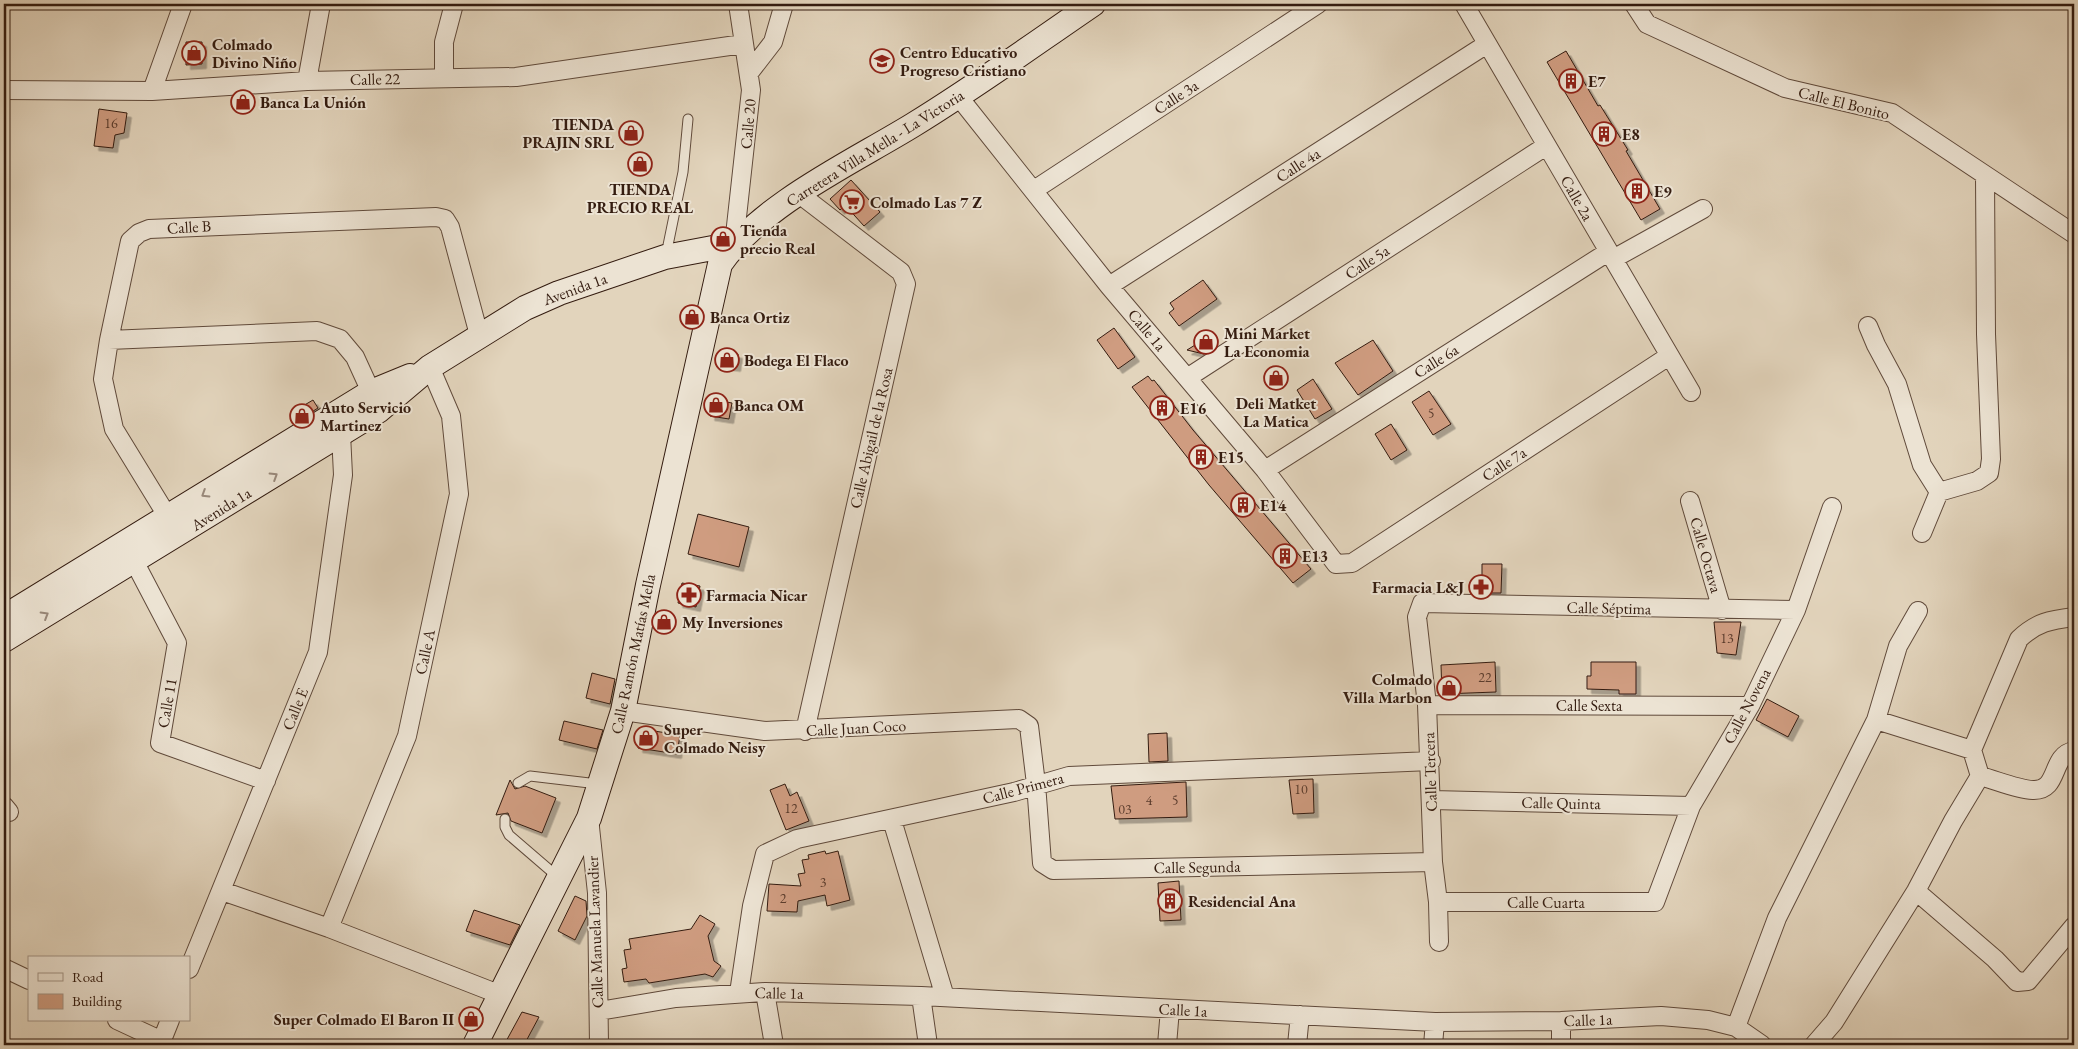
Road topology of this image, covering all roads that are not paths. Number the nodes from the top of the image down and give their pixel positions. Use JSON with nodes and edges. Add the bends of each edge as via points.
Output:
{"nodes":[{"id":1,"x":183,"y":4,"type":"edge"},
{"id":2,"x":321,"y":4,"type":"edge"},
{"id":3,"x":454,"y":4,"type":"edge"},
{"id":4,"x":738,"y":4,"type":"edge"},
{"id":5,"x":784,"y":4,"type":"edge"},
{"id":6,"x":1093,"y":4,"type":"edge"},
{"id":7,"x":1318,"y":4,"type":"edge"},
{"id":8,"x":1464,"y":4,"type":"edge"},
{"id":9,"x":1634,"y":4,"type":"edge"},
{"id":10,"x":743,"y":44,"type":"junction"},
{"id":11,"x":1488,"y":44,"type":"junction"},
{"id":12,"x":749,"y":74,"type":"junction"},
{"id":13,"x":444,"y":78,"type":"junction"},
{"id":14,"x":307,"y":81,"type":"junction"},
{"id":15,"x":4,"y":90,"type":"edge"},
{"id":16,"x":152,"y":91,"type":"junction"},
{"id":17,"x":958,"y":96,"type":"junction"},
{"id":18,"x":688,"y":119,"type":"dead end"},
{"id":19,"x":1546,"y":146,"type":"junction"},
{"id":20,"x":1984,"y":175,"type":"junction"},
{"id":21,"x":1034,"y":190,"type":"junction"},
{"id":22,"x":798,"y":193,"type":"junction"},
{"id":23,"x":1703,"y":209,"type":"dead end"},
{"id":24,"x":2074,"y":234,"type":"edge"},
{"id":25,"x":734,"y":244,"type":"junction"},
{"id":26,"x":1611,"y":256,"type":"junction"},
{"id":27,"x":665,"y":257,"type":"junction"},
{"id":28,"x":1109,"y":286,"type":"junction"},
{"id":29,"x":1868,"y":326,"type":"dead end"},
{"id":30,"x":479,"y":335,"type":"junction"},
{"id":31,"x":108,"y":340,"type":"junction"},
{"id":32,"x":1670,"y":356,"type":"junction"},
{"id":33,"x":430,"y":367,"type":"junction"},
{"id":34,"x":1187,"y":378,"type":"junction"},
{"id":35,"x":371,"y":392,"type":"junction"},
{"id":36,"x":1690,"y":392,"type":"dead end"},
{"id":37,"x":341,"y":434,"type":"junction"},
{"id":38,"x":1265,"y":470,"type":"junction"},
{"id":39,"x":1939,"y":492,"type":"junction"},
{"id":40,"x":1690,"y":501,"type":"dead end"},
{"id":41,"x":1832,"y":507,"type":"dead end"},
{"id":42,"x":174,"y":526,"type":"junction"},
{"id":43,"x":1922,"y":533,"type":"dead end"},
{"id":44,"x":134,"y":561,"type":"junction"},
{"id":45,"x":1336,"y":564,"type":"joint"},
{"id":46,"x":1422,"y":603,"type":"joint"},
{"id":47,"x":1722,"y":610,"type":"junction"},
{"id":48,"x":1796,"y":610,"type":"junction"},
{"id":49,"x":1918,"y":611,"type":"dead end"},
{"id":50,"x":2074,"y":617,"type":"edge"},
{"id":51,"x":5,"y":630,"type":"edge"},
{"id":52,"x":1427,"y":705,"type":"junction"},
{"id":53,"x":1750,"y":706,"type":"junction"},
{"id":54,"x":623,"y":711,"type":"junction"},
{"id":55,"x":1876,"y":720,"type":"junction"},
{"id":56,"x":805,"y":731,"type":"junction"},
{"id":57,"x":1972,"y":750,"type":"junction"},
{"id":58,"x":2074,"y":751,"type":"edge"},
{"id":59,"x":1431,"y":761,"type":"junction"},
{"id":60,"x":1980,"y":776,"type":"junction"},
{"id":61,"x":266,"y":781,"type":"junction"},
{"id":62,"x":518,"y":784,"type":"dead end"},
{"id":63,"x":601,"y":784,"type":"junction"},
{"id":64,"x":1036,"y":784,"type":"junction"},
{"id":65,"x":1432,"y":800,"type":"junction"},
{"id":66,"x":1690,"y":806,"type":"junction"},
{"id":67,"x":589,"y":818,"type":"junction"},
{"id":68,"x":505,"y":819,"type":"dead end"},
{"id":69,"x":892,"y":820,"type":"junction"},
{"id":70,"x":1433,"y":862,"type":"junction"},
{"id":71,"x":559,"y":878,"type":"junction"},
{"id":72,"x":222,"y":891,"type":"junction"},
{"id":73,"x":1916,"y":891,"type":"junction"},
{"id":74,"x":1438,"y":902,"type":"junction"},
{"id":75,"x":1655,"y":902,"type":"joint"},
{"id":76,"x":2074,"y":926,"type":"edge"},
{"id":77,"x":330,"y":928,"type":"junction"},
{"id":78,"x":1439,"y":942,"type":"dead end"},
{"id":79,"x":190,"y":966,"type":"edge"},
{"id":80,"x":4,"y":968,"type":"edge"},
{"id":81,"x":28,"y":980,"type":"edge"},
{"id":82,"x":765,"y":992,"type":"junction"},
{"id":83,"x":739,"y":993,"type":"junction"},
{"id":84,"x":501,"y":995,"type":"junction"},
{"id":85,"x":921,"y":996,"type":"junction"},
{"id":86,"x":944,"y":997,"type":"junction"},
{"id":87,"x":1170,"y":1009,"type":"junction"},
{"id":88,"x":598,"y":1011,"type":"junction"},
{"id":89,"x":1300,"y":1015,"type":"junction"},
{"id":90,"x":1561,"y":1021,"type":"junction"},
{"id":91,"x":121,"y":1022,"type":"edge"},
{"id":92,"x":169,"y":1022,"type":"edge"},
{"id":93,"x":1436,"y":1022,"type":"junction"},
{"id":94,"x":1736,"y":1028,"type":"junction"},
{"id":95,"x":161,"y":1043,"type":"edge"},
{"id":96,"x":475,"y":1045,"type":"edge"},
{"id":97,"x":599,"y":1045,"type":"edge"},
{"id":98,"x":774,"y":1045,"type":"edge"},
{"id":99,"x":928,"y":1045,"type":"edge"},
{"id":100,"x":1167,"y":1045,"type":"edge"},
{"id":101,"x":1298,"y":1045,"type":"edge"},
{"id":102,"x":1433,"y":1045,"type":"edge"},
{"id":103,"x":1562,"y":1045,"type":"edge"},
{"id":104,"x":1762,"y":1045,"type":"edge"},
{"id":105,"x":1814,"y":1045,"type":"edge"}],
"edges":[{"from":1,"to":16,"type":"street"},
{"from":2,"to":14,"type":"street"},
{"from":3,"to":13,"type":"street","via":[[444,42]]},
{"from":4,"to":10,"type":"street","name":"Calle 20"},
{"from":5,"to":12,"type":"street","via":[[773,42]]},
{"from":6,"to":17,"type":"main road","name":"Carretera Villa Mella - La Victoria"},
{"from":7,"to":21,"type":"street","name":"Calle 3a"},
{"from":8,"to":11,"type":"street","name":"Calle 2a"},
{"from":9,"to":20,"type":"street","name":"Calle El Bonito","via":[[1647,24],[1785,88],[1892,113]]},
{"from":10,"to":12,"type":"street","name":"Calle 20"},
{"from":10,"to":13,"type":"street","name":"Calle 22","via":[[516,77]]},
{"from":11,"to":19,"type":"street","name":"Calle 2a"},
{"from":11,"to":28,"type":"street","name":"Calle 4a"},
{"from":12,"to":25,"type":"street","name":"Calle 20","via":[[752,90]]},
{"from":13,"to":14,"type":"street","name":"Calle 22"},
{"from":14,"to":16,"type":"street","name":"Calle 22"},
{"from":15,"to":16,"type":"street","name":"Calle 22"},
{"from":17,"to":21,"type":"street","name":"Calle 1a"},
{"from":17,"to":22,"type":"main road","name":"Carretera Villa Mella - La Victoria"},
{"from":18,"to":27,"type":"lane","via":[[683,172]]},
{"from":19,"to":26,"type":"street","name":"Calle 2a"},
{"from":19,"to":34,"type":"street","name":"Calle 5a"},
{"from":20,"to":24,"type":"street","name":"Calle El Bonito"},
{"from":20,"to":39,"type":"street","via":[[1991,459],[1989,473],[1977,481]]},
{"from":21,"to":28,"type":"street","name":"Calle 1a"},
{"from":22,"to":25,"type":"main road","name":"Carretera Villa Mella - La Victoria"},
{"from":22,"to":56,"type":"street","name":"Calle Abigail de la Rosa","via":[[901,272],[906,284]]},
{"from":23,"to":26,"type":"street","name":"Calle 6a"},
{"from":25,"to":27,"type":"main road","name":"Avenida 1a"},
{"from":25,"to":54,"type":"main road","name":"Calle Ramón Matías Mella","via":[[720,264]]},
{"from":26,"to":32,"type":"street","name":"Calle 2a"},
{"from":26,"to":38,"type":"street","name":"Calle 6a"},
{"from":27,"to":30,"type":"main road","name":"Avenida 1a","via":[[559,293],[525,308]]},
{"from":28,"to":34,"type":"street","name":"Calle 1a"},
{"from":29,"to":39,"type":"street","via":[[1897,384],[1922,465]]},
{"from":30,"to":31,"type":"street","name":"Calle B","via":[[450,227],[445,218],[436,217],[149,229],[130,242]]},
{"from":30,"to":33,"type":"main road","name":"Avenida 1a"},
{"from":31,"to":35,"type":"street","via":[[317,331],[340,339],[355,357]]},
{"from":31,"to":42,"type":"street","name":"Calle B","via":[[103,379],[114,429]]},
{"from":32,"to":36,"type":"street","name":"Calle 2a"},
{"from":32,"to":45,"type":"street","name":"Calle 7a","via":[[1352,563]]},
{"from":33,"to":35,"type":"main road","name":"Avenida 1a"},
{"from":33,"to":37,"type":"main road","name":"Avenida 1a","via":[[378,411]]},
{"from":33,"to":77,"type":"street","name":"Calle A","via":[[451,416],[459,494],[407,736]]},
{"from":34,"to":38,"type":"street","name":"Calle 1a"},
{"from":35,"to":42,"type":"main road","name":"Avenida 1a","one_way":true},
{"from":42,"to":37,"type":"main road","name":"Avenida 1a","one_way":true},
{"from":37,"to":61,"type":"street","name":"Calle E","via":[[343,475],[318,652]]},
{"from":38,"to":45,"type":"street","name":"Calle 1a"},
{"from":39,"to":43,"type":"street"},
{"from":40,"to":47,"type":"street","name":"Calle Octava"},
{"from":41,"to":48,"type":"street","name":"Calle Novena"},
{"from":42,"to":44,"type":"main road","name":"Avenida 1a"},
{"from":42,"to":51,"type":"main road","name":"Avenida 1a"},
{"from":51,"to":44,"type":"main road","name":"Avenida 1a","one_way":true},
{"from":44,"to":61,"type":"street","name":"Calle 11","via":[[177,643],[160,743]]},
{"from":46,"to":47,"type":"street","name":"Calle Séptima"},
{"from":46,"to":52,"type":"street","name":"Calle Tercera","via":[[1417,617]]},
{"from":47,"to":48,"type":"street","name":"Calle Séptima"},
{"from":48,"to":53,"type":"street","name":"Calle Novena"},
{"from":49,"to":55,"type":"street","via":[[1898,646]]},
{"from":50,"to":57,"type":"street","via":[[2032,626],[2019,639]]},
{"from":52,"to":53,"type":"street","name":"Calle Sexta"},
{"from":52,"to":59,"type":"street","name":"Calle Tercera"},
{"from":53,"to":66,"type":"street","name":"Calle Novena"},
{"from":54,"to":56,"type":"street","name":"Calle Juan Coco","via":[[765,731]]},
{"from":54,"to":63,"type":"main road","name":"Calle Ramón Matías Mella"},
{"from":55,"to":57,"type":"street"},
{"from":55,"to":94,"type":"street","via":[[1777,918]]},
{"from":56,"to":64,"type":"street","name":"Calle Juan Coco","via":[[1019,720],[1029,726]]},
{"from":57,"to":60,"type":"street"},
{"from":58,"to":60,"type":"street","via":[[2059,759],[2051,782],[2044,788],[2032,790]]},
{"from":59,"to":64,"type":"street","name":"Calle Primera","via":[[1069,776]]},
{"from":59,"to":65,"type":"street","name":"Calle Tercera"},
{"from":60,"to":73,"type":"street"},
{"from":61,"to":72,"type":"street","name":"Calle E"},
{"from":62,"to":63,"type":"lane","via":[[530,776]]},
{"from":63,"to":67,"type":"main road","name":"Calle Ramón Matías Mella"},
{"from":64,"to":69,"type":"street","name":"Calle Primera"},
{"from":64,"to":70,"type":"street","name":"Calle Segunda","via":[[1042,863],[1053,870]]},
{"from":65,"to":66,"type":"street","name":"Calle Quinta"},
{"from":65,"to":70,"type":"street","name":"Calle Tercera"},
{"from":66,"to":75,"type":"street","name":"Calle Novena"},
{"from":67,"to":71,"type":"main road","name":"Calle Ramón Matías Mella"},
{"from":67,"to":88,"type":"street","name":"Calle Manuela Lavandier","via":[[597,893]]},
{"from":68,"to":71,"type":"lane","via":[[509,835]]},
{"from":69,"to":83,"type":"street","name":"Calle Primera","via":[[796,839],[765,854],[752,906]]},
{"from":69,"to":86,"type":"street"},
{"from":70,"to":74,"type":"street","name":"Calle Tercera"},
{"from":71,"to":84,"type":"main road","name":"Calle Ramón Matías Mella"},
{"from":72,"to":77,"type":"street"},
{"from":72,"to":79,"type":"street","name":"Calle E"},
{"from":73,"to":76,"type":"street","via":[[2017,982],[2028,981]]},
{"from":73,"to":105,"type":"street","via":[[1834,1022]]},
{"from":74,"to":75,"type":"street","name":"Calle Cuarta"},
{"from":74,"to":78,"type":"street","name":"Calle Tercera"},
{"from":77,"to":84,"type":"street"},
{"from":80,"to":81,"type":"street"},
{"from":82,"to":83,"type":"street","name":"Calle 1a"},
{"from":82,"to":85,"type":"street","name":"Calle 1a"},
{"from":82,"to":98,"type":"street"},
{"from":83,"to":88,"type":"street","name":"Calle 1a","via":[[676,998]]},
{"from":84,"to":96,"type":"main road","name":"Calle Ramón Matías Mella"},
{"from":85,"to":86,"type":"street","name":"Calle 1a"},
{"from":85,"to":99,"type":"street"},
{"from":86,"to":87,"type":"street","name":"Calle 1a"},
{"from":87,"to":89,"type":"street","name":"Calle 1a"},
{"from":87,"to":100,"type":"street"},
{"from":88,"to":97,"type":"street","name":"Calle Manuela Lavandier"},
{"from":89,"to":93,"type":"street","name":"Calle 1a"},
{"from":89,"to":101,"type":"street"},
{"from":90,"to":93,"type":"street","name":"Calle 1a"},
{"from":90,"to":94,"type":"street","name":"Calle 1a","via":[[1661,1016],[1708,1020]]},
{"from":90,"to":103,"type":"street"},
{"from":91,"to":95,"type":"street"},
{"from":92,"to":95,"type":"street"},
{"from":93,"to":102,"type":"street"},
{"from":94,"to":104,"type":"street","name":"Calle 1a"}]}
